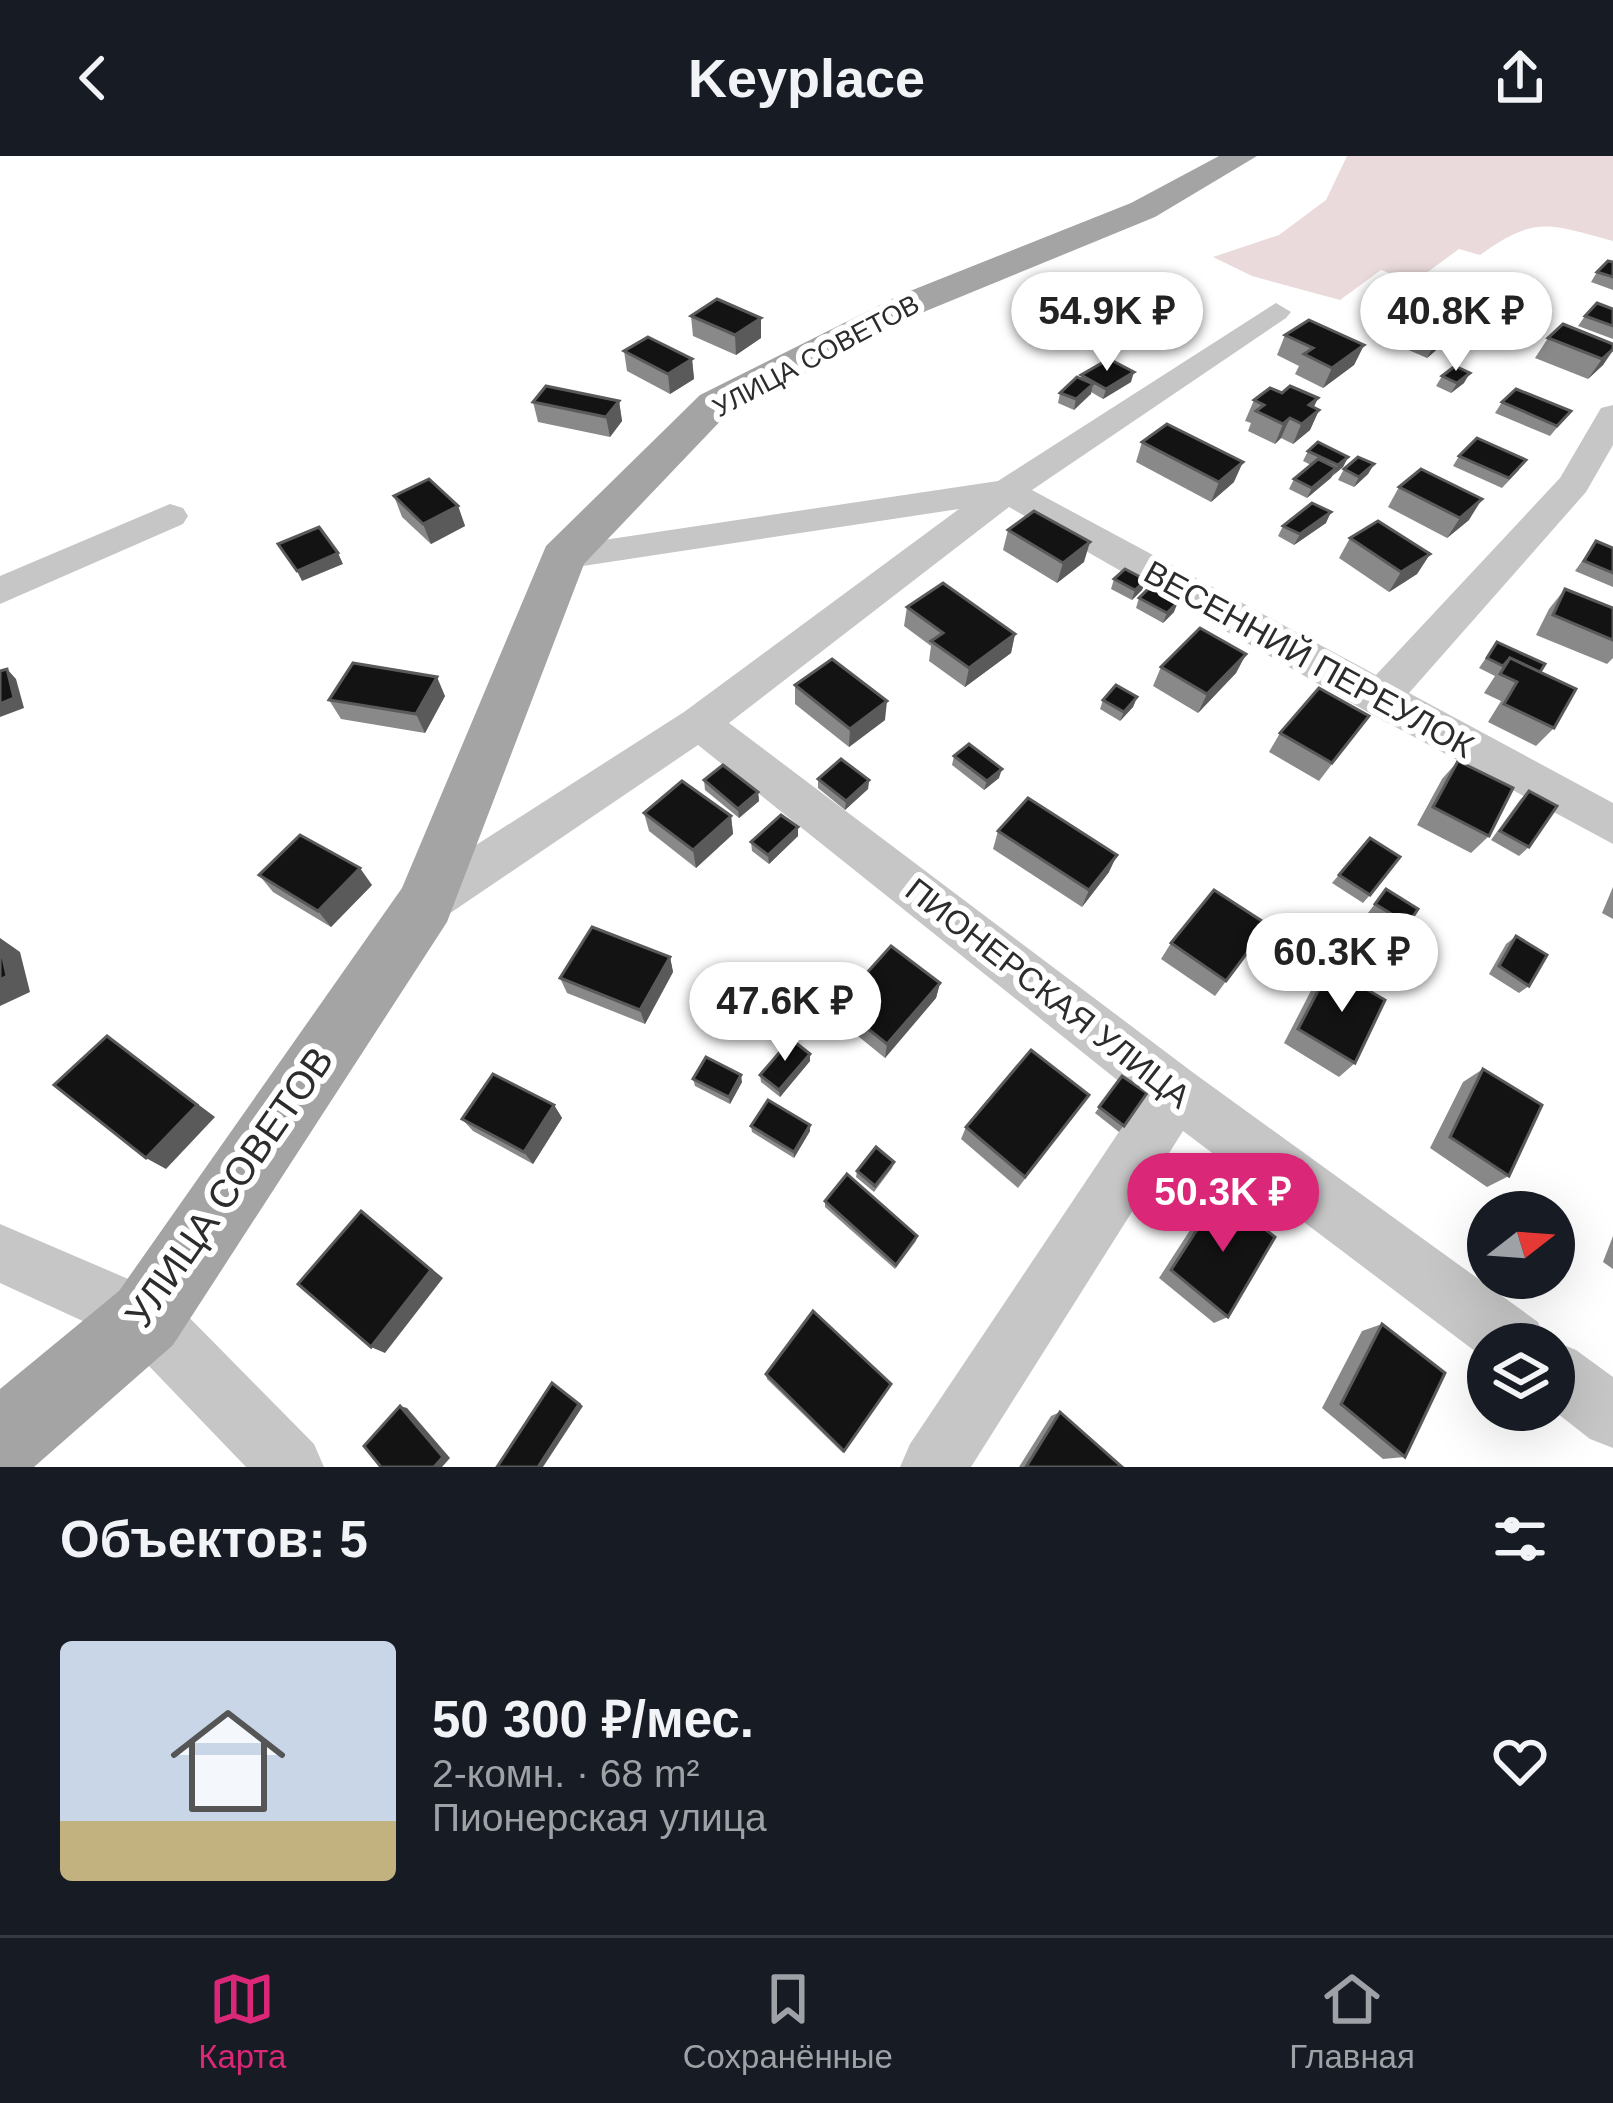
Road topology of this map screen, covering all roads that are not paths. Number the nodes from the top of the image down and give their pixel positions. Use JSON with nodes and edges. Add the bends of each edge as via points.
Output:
{"nodes":[{"id":1,"x":1242,"y":156,"type":"edge"},
{"id":2,"x":1276,"y":312,"type":"dead end"},
{"id":3,"x":1613,"y":415,"type":"edge"},
{"id":4,"x":1006,"y":490,"type":"junction"},
{"id":5,"x":170,"y":516,"type":"dead end"},
{"id":6,"x":563,"y":557,"type":"junction"},
{"id":7,"x":0,"y":591,"type":"edge"},
{"id":8,"x":1378,"y":699,"type":"junction"},
{"id":9,"x":699,"y":723,"type":"junction"},
{"id":10,"x":1613,"y":825,"type":"edge"},
{"id":11,"x":426,"y":903,"type":"junction"},
{"id":12,"x":1176,"y":1093,"type":"junction"},
{"id":13,"x":0,"y":1253,"type":"edge"},
{"id":14,"x":146,"y":1318,"type":"junction"},
{"id":15,"x":1488,"y":1323,"type":"edge"},
{"id":16,"x":1575,"y":1388,"type":"edge"},
{"id":17,"x":1613,"y":1416,"type":"edge"},
{"id":18,"x":0,"y":1442,"type":"edge"},
{"id":19,"x":291,"y":1467,"type":"edge"},
{"id":20,"x":933,"y":1467,"type":"edge"}],
"edges":[{"from":1,"to":6,"type":"main road","name":"УЛИЦА СОВЕТОВ","via":[[1142,210],[913,303],[714,404]]},
{"from":2,"to":4,"type":"street","name":"УЛИЦА СОВЕТОВ"},
{"from":3,"to":8,"type":"street","via":[[1574,484]]},
{"from":4,"to":6,"type":"street","name":"УЛИЦА СОВЕТОВ"},
{"from":4,"to":8,"type":"street","name":"ВЕСЕННИЙ ПЕРЕУЛОК"},
{"from":4,"to":9,"type":"street","name":"УЛИЦА СОВЕТОВ"},
{"from":5,"to":7,"type":"street"},
{"from":6,"to":11,"type":"main road","name":"УЛИЦА СОВЕТОВ"},
{"from":8,"to":10,"type":"street","name":"ВЕСЕННИЙ ПЕРЕУЛОК"},
{"from":9,"to":11,"type":"street","name":"УЛИЦА СОВЕТОВ"},
{"from":9,"to":12,"type":"street","name":"ПИОНЕРСКАЯ УЛИЦА"},
{"from":11,"to":14,"type":"main road","name":"УЛИЦА СОВЕТОВ"},
{"from":12,"to":15,"type":"street","name":"ПИОНЕРСКАЯ УЛИЦА"},
{"from":12,"to":20,"type":"street"},
{"from":13,"to":14,"type":"street"},
{"from":14,"to":18,"type":"main road","name":"УЛИЦА СОВЕТОВ"},
{"from":14,"to":19,"type":"street"},
{"from":16,"to":17,"type":"street"}]}
